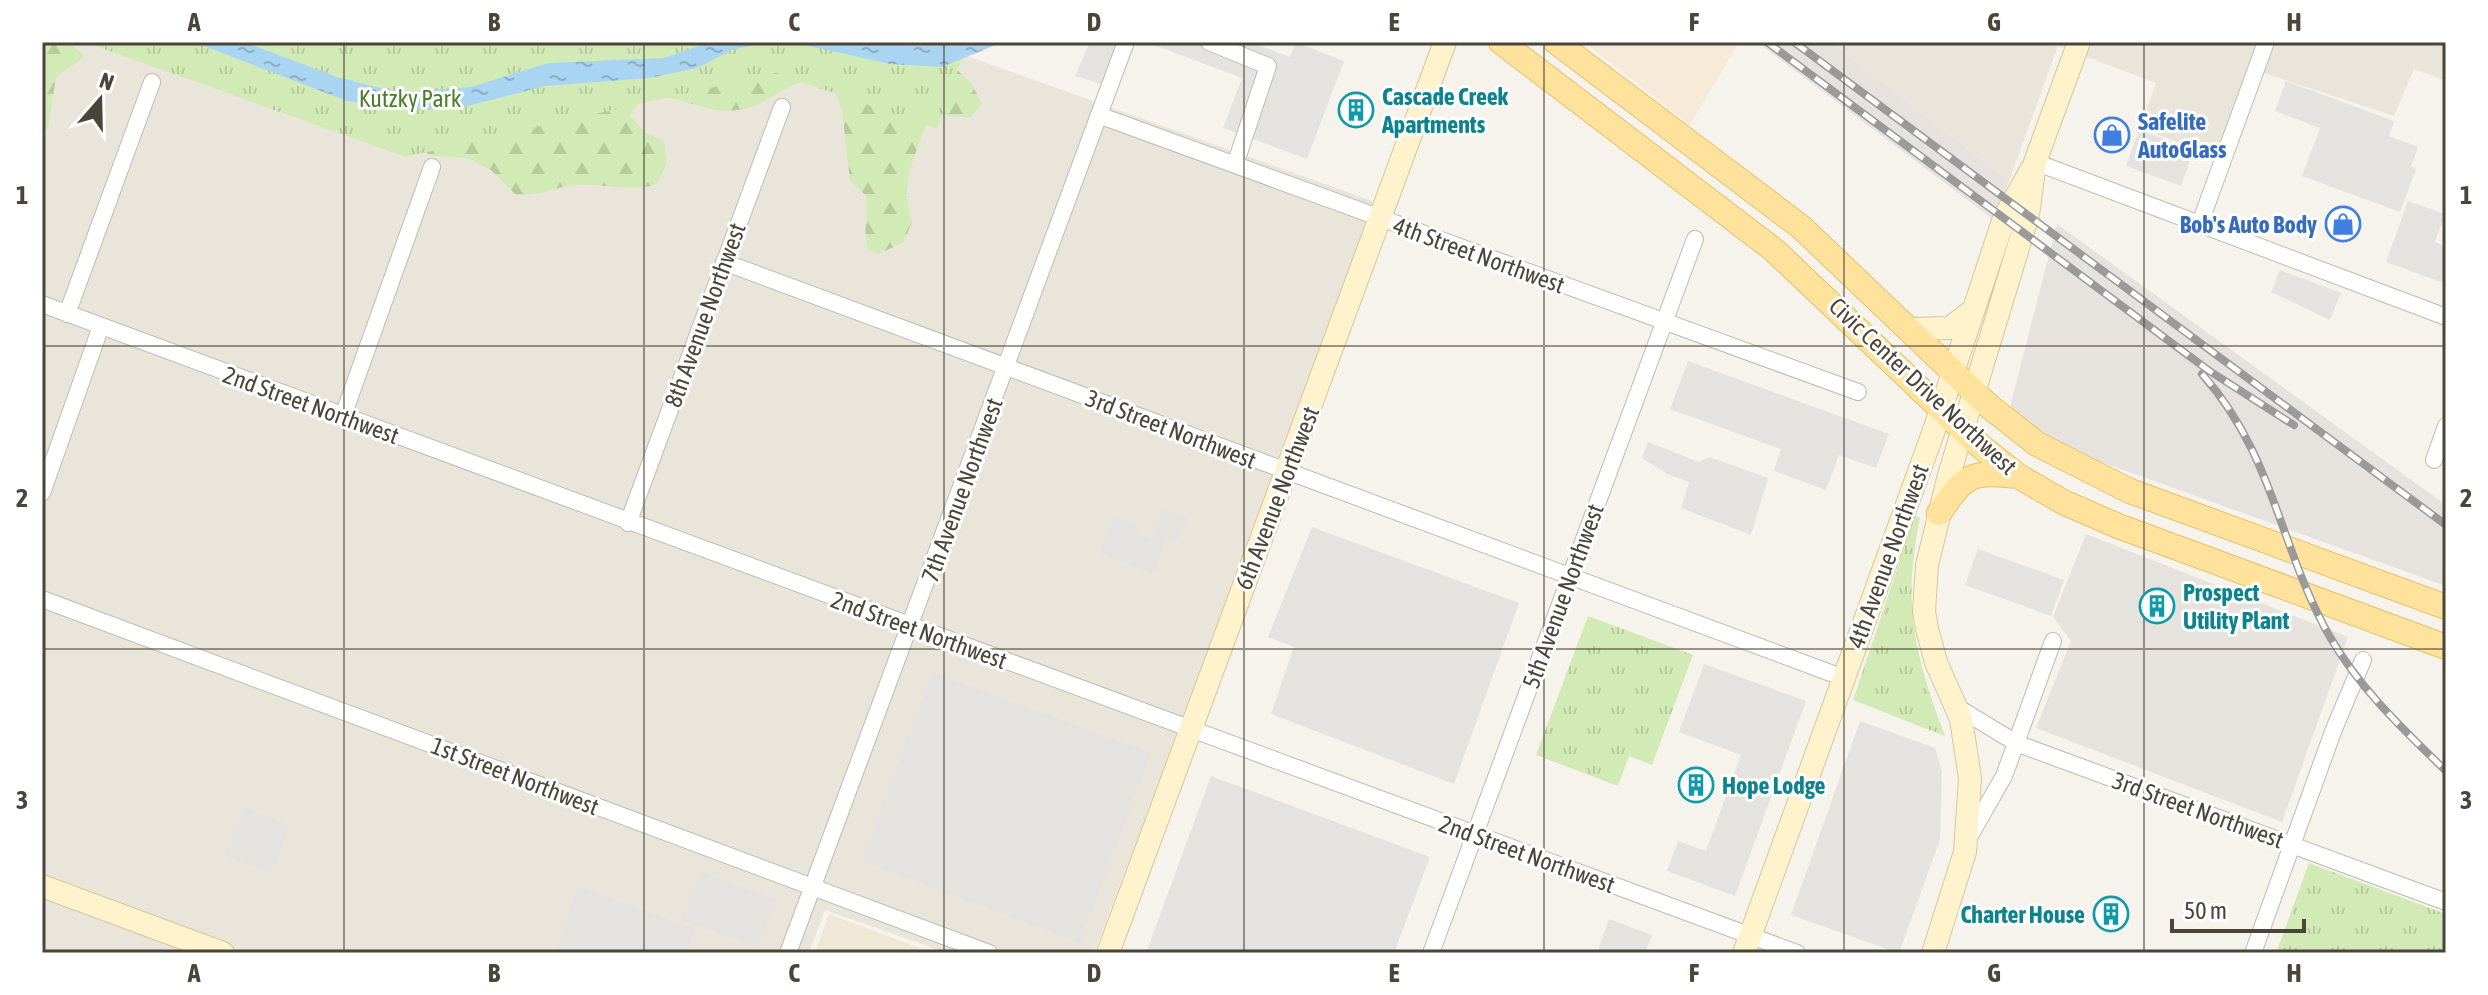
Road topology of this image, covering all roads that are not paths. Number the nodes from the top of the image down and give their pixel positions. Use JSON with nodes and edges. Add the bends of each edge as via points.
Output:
{"nodes":[{"id":1,"x":1126,"y":42,"type":"edge"},
{"id":2,"x":1209,"y":42,"type":"edge"},
{"id":3,"x":1445,"y":42,"type":"edge"},
{"id":4,"x":1501,"y":42,"type":"edge"},
{"id":5,"x":1556,"y":42,"type":"edge"},
{"id":6,"x":2079,"y":42,"type":"edge"},
{"id":7,"x":2266,"y":42,"type":"edge"},
{"id":8,"x":152,"y":82,"type":"dead end"},
{"id":9,"x":782,"y":107,"type":"dead end"},
{"id":10,"x":1101,"y":116,"type":"junction"},
{"id":11,"x":2035,"y":162,"type":"junction"},
{"id":12,"x":1235,"y":165,"type":"junction"},
{"id":13,"x":432,"y":167,"type":"dead end"},
{"id":14,"x":1381,"y":220,"type":"junction"},
{"id":15,"x":2200,"y":223,"type":"junction"},
{"id":16,"x":1695,"y":239,"type":"dead end"},
{"id":17,"x":724,"y":262,"type":"junction"},
{"id":18,"x":42,"y":304,"type":"edge"},
{"id":19,"x":1972,"y":311,"type":"junction"},
{"id":20,"x":67,"y":314,"type":"junction"},
{"id":21,"x":2446,"y":317,"type":"edge"},
{"id":22,"x":1664,"y":321,"type":"junction"},
{"id":23,"x":101,"y":326,"type":"junction"},
{"id":24,"x":1908,"y":329,"type":"junction"},
{"id":25,"x":1007,"y":367,"type":"junction"},
{"id":26,"x":1952,"y":372,"type":"junction"},
{"id":27,"x":1858,"y":392,"type":"dead end"},
{"id":28,"x":1975,"y":393,"type":"junction"},
{"id":29,"x":1941,"y":408,"type":"junction"},
{"id":30,"x":343,"y":416,"type":"junction"},
{"id":31,"x":2446,"y":426,"type":"edge"},
{"id":32,"x":1963,"y":429,"type":"junction"},
{"id":33,"x":2434,"y":460,"type":"dead end"},
{"id":34,"x":1287,"y":473,"type":"junction"},
{"id":35,"x":2018,"y":476,"type":"junction"},
{"id":36,"x":42,"y":493,"type":"edge"},
{"id":37,"x":1939,"y":513,"type":"junction"},
{"id":38,"x":628,"y":523,"type":"junction"},
{"id":39,"x":1570,"y":578,"type":"junction"},
{"id":40,"x":42,"y":599,"type":"edge"},
{"id":41,"x":2446,"y":607,"type":"edge"},
{"id":42,"x":912,"y":627,"type":"junction"},
{"id":43,"x":2053,"y":641,"type":"dead end"},
{"id":44,"x":2446,"y":647,"type":"edge"},
{"id":45,"x":2363,"y":660,"type":"dead end"},
{"id":46,"x":1844,"y":678,"type":"junction"},
{"id":47,"x":1956,"y":706,"type":"junction"},
{"id":48,"x":1190,"y":731,"type":"junction"},
{"id":49,"x":2016,"y":743,"type":"junction"},
{"id":50,"x":1475,"y":835,"type":"junction"},
{"id":51,"x":1967,"y":841,"type":"junction"},
{"id":52,"x":2293,"y":845,"type":"junction"},
{"id":53,"x":42,"y":886,"type":"edge"},
{"id":54,"x":813,"y":887,"type":"junction"},
{"id":55,"x":2446,"y":902,"type":"edge"},
{"id":56,"x":1747,"y":944,"type":"edge"},
{"id":57,"x":223,"y":953,"type":"edge"},
{"id":58,"x":788,"y":953,"type":"edge"},
{"id":59,"x":989,"y":953,"type":"edge"},
{"id":60,"x":1108,"y":953,"type":"edge"},
{"id":61,"x":1431,"y":953,"type":"edge"},
{"id":62,"x":1797,"y":953,"type":"edge"},
{"id":63,"x":1933,"y":953,"type":"edge"},
{"id":64,"x":2253,"y":953,"type":"edge"}],
"edges":[{"from":1,"to":10,"type":"street","name":"7th Avenue Northwest"},
{"from":2,"to":12,"type":"street","via":[[1268,66]]},
{"from":3,"to":14,"type":"main road","name":"6th Avenue Northwest"},
{"from":4,"to":29,"type":"main road","name":"Civic Center Drive Northwest","via":[[1774,250]]},
{"from":5,"to":24,"type":"main road","name":"Civic Center Drive Northwest","via":[[1801,227]]},
{"from":6,"to":11,"type":"main road","name":"4th Avenue Northwest"},
{"from":7,"to":15,"type":"street"},
{"from":8,"to":20,"type":"street"},
{"from":9,"to":17,"type":"street","name":"8th Avenue Northwest"},
{"from":10,"to":12,"type":"street","name":"4th Street Northwest"},
{"from":10,"to":25,"type":"street","name":"7th Avenue Northwest"},
{"from":11,"to":15,"type":"street"},
{"from":11,"to":19,"type":"main road","name":"4th Avenue Northwest","via":[[2011,202]]},
{"from":11,"to":28,"type":"main road","name":"4th Avenue Northwest","via":[[2026,224]]},
{"from":12,"to":14,"type":"street","name":"4th Street Northwest"},
{"from":13,"to":30,"type":"street"},
{"from":14,"to":22,"type":"street","name":"4th Street Northwest"},
{"from":14,"to":34,"type":"main road","name":"6th Avenue Northwest"},
{"from":15,"to":21,"type":"street"},
{"from":16,"to":22,"type":"street","name":"5th Avenue Northwest"},
{"from":17,"to":25,"type":"street","name":"3rd Street Northwest"},
{"from":17,"to":38,"type":"street","name":"8th Avenue Northwest"},
{"from":18,"to":20,"type":"street","name":"2nd Street Northwest"},
{"from":19,"to":24,"type":"main road","via":[[1950,328]]},
{"from":19,"to":26,"type":"main road","name":"4th Avenue Northwest"},
{"from":20,"to":23,"type":"street","name":"2nd Street Northwest"},
{"from":22,"to":27,"type":"street","name":"4th Street Northwest"},
{"from":22,"to":39,"type":"street","name":"5th Avenue Northwest"},
{"from":23,"to":30,"type":"street","name":"2nd Street Northwest"},
{"from":23,"to":36,"type":"street"},
{"from":24,"to":26,"type":"main road","name":"Civic Center Drive Northwest"},
{"from":25,"to":34,"type":"street","name":"3rd Street Northwest"},
{"from":25,"to":42,"type":"street","name":"7th Avenue Northwest"},
{"from":26,"to":28,"type":"main road","name":"Civic Center Drive Northwest"},
{"from":26,"to":29,"type":"main road","name":"4th Avenue Northwest"},
{"from":28,"to":32,"type":"main road","name":"4th Avenue Northwest"},
{"from":28,"to":41,"type":"main road","name":"Civic Center Drive Northwest","via":[[2037,444],[2091,475]]},
{"from":29,"to":32,"type":"main road","name":"Civic Center Drive Northwest"},
{"from":29,"to":46,"type":"main road","name":"4th Avenue Northwest"},
{"from":30,"to":38,"type":"street","name":"2nd Street Northwest"},
{"from":31,"to":33,"type":"street"},
{"from":32,"to":35,"type":"main road","name":"Civic Center Drive Northwest"},
{"from":32,"to":37,"type":"main road","name":"4th Avenue Northwest"},
{"from":34,"to":39,"type":"street","name":"3rd Street Northwest"},
{"from":34,"to":48,"type":"main road","name":"6th Avenue Northwest"},
{"from":35,"to":37,"type":"main road","via":[[1968,477]]},
{"from":35,"to":44,"type":"main road","name":"Civic Center Drive Northwest","via":[[2118,526]]},
{"from":37,"to":47,"type":"main road","name":"4th Avenue Northwest","via":[[1924,611],[1933,653]]},
{"from":38,"to":42,"type":"street","name":"2nd Street Northwest"},
{"from":39,"to":46,"type":"street","name":"3rd Street Northwest"},
{"from":39,"to":50,"type":"street","name":"5th Avenue Northwest"},
{"from":40,"to":54,"type":"street","name":"1st Street Northwest"},
{"from":42,"to":48,"type":"street","name":"2nd Street Northwest"},
{"from":42,"to":54,"type":"street","name":"7th Avenue Northwest"},
{"from":43,"to":49,"type":"street"},
{"from":45,"to":52,"type":"street"},
{"from":46,"to":56,"type":"main road","name":"4th Avenue Northwest"},
{"from":47,"to":49,"type":"street","name":"3rd Street Northwest"},
{"from":47,"to":51,"type":"main road","name":"4th Avenue Northwest","via":[[1969,762]]},
{"from":48,"to":50,"type":"street","name":"2nd Street Northwest"},
{"from":48,"to":60,"type":"main road","name":"6th Avenue Northwest"},
{"from":49,"to":51,"type":"street"},
{"from":49,"to":52,"type":"street","name":"3rd Street Northwest"},
{"from":50,"to":56,"type":"street","name":"2nd Street Northwest"},
{"from":50,"to":61,"type":"street","name":"5th Avenue Northwest"},
{"from":51,"to":63,"type":"main road","name":"4th Avenue Northwest"},
{"from":52,"to":55,"type":"street","name":"3rd Street Northwest"},
{"from":52,"to":64,"type":"street"},
{"from":53,"to":57,"type":"main road"},
{"from":54,"to":58,"type":"street","name":"7th Avenue Northwest"},
{"from":54,"to":59,"type":"street","name":"1st Street Northwest"},
{"from":56,"to":62,"type":"street","name":"2nd Street Northwest"}]}
